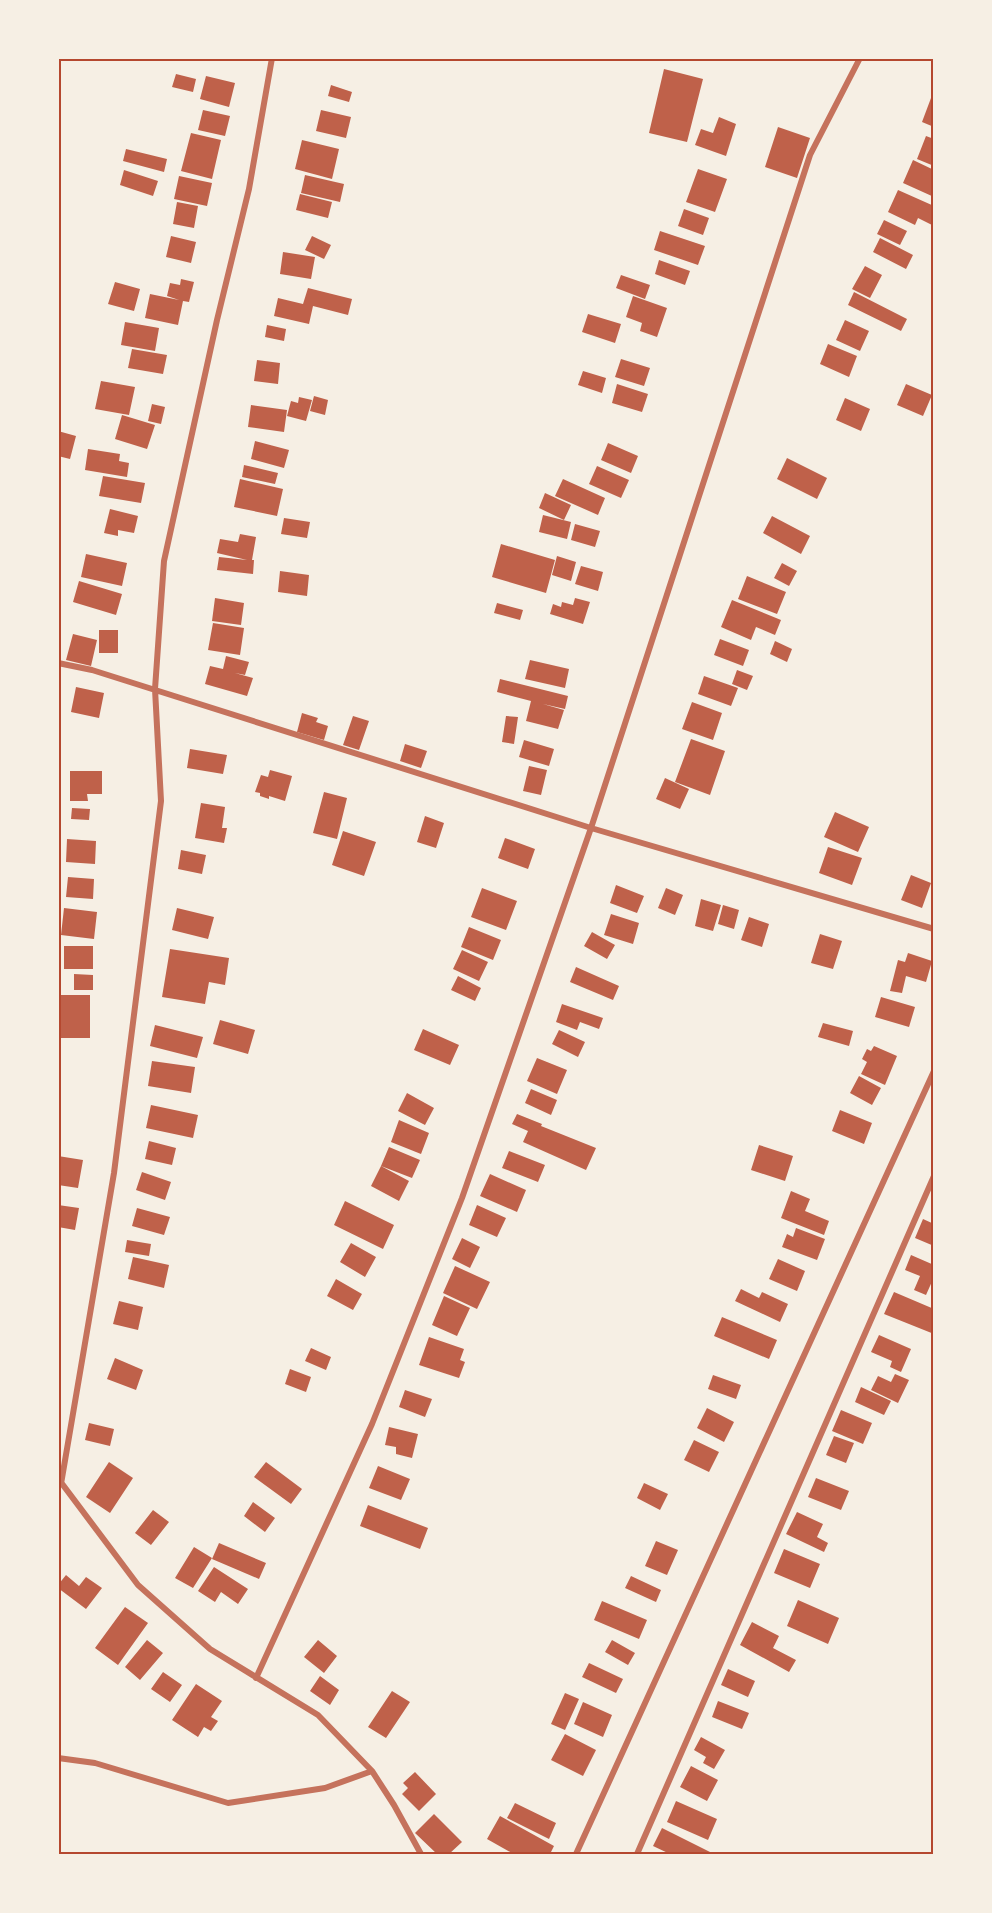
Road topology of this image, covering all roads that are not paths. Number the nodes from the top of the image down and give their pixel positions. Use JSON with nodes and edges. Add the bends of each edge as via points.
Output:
{"nodes":[{"id":1,"x":272,"y":58,"type":"edge"},
{"id":2,"x":860,"y":58,"type":"edge"},
{"id":3,"x":58,"y":663,"type":"edge"},
{"id":4,"x":155,"y":689,"type":"junction"},
{"id":5,"x":591,"y":828,"type":"junction"},
{"id":6,"x":933,"y":929,"type":"edge"},
{"id":7,"x":933,"y":1071,"type":"edge"},
{"id":8,"x":933,"y":1176,"type":"edge"},
{"id":9,"x":58,"y":1475,"type":"edge"},
{"id":10,"x":60,"y":1485,"type":"edge"},
{"id":11,"x":256,"y":1678,"type":"junction"},
{"id":12,"x":58,"y":1758,"type":"edge"},
{"id":13,"x":372,"y":1771,"type":"junction"},
{"id":14,"x":421,"y":1854,"type":"edge"},
{"id":15,"x":576,"y":1854,"type":"edge"},
{"id":16,"x":637,"y":1854,"type":"edge"}],
"edges":[{"from":1,"to":4,"type":"street","via":[[249,189],[164,561]]},
{"from":2,"to":5,"type":"street","via":[[810,155]]},
{"from":3,"to":4,"type":"street"},
{"from":4,"to":5,"type":"street"},
{"from":4,"to":10,"type":"street","via":[[161,801],[114,1173]]},
{"from":5,"to":6,"type":"street"},
{"from":5,"to":11,"type":"street","via":[[458,1209],[372,1424]]},
{"from":7,"to":15,"type":"street"},
{"from":8,"to":16,"type":"street"},
{"from":9,"to":10,"type":"street"},
{"from":10,"to":11,"type":"street","via":[[138,1585],[210,1649]]},
{"from":11,"to":13,"type":"street","via":[[318,1714]]},
{"from":12,"to":13,"type":"street","via":[[95,1763],[228,1803],[325,1788]]},
{"from":13,"to":14,"type":"street"}]}
